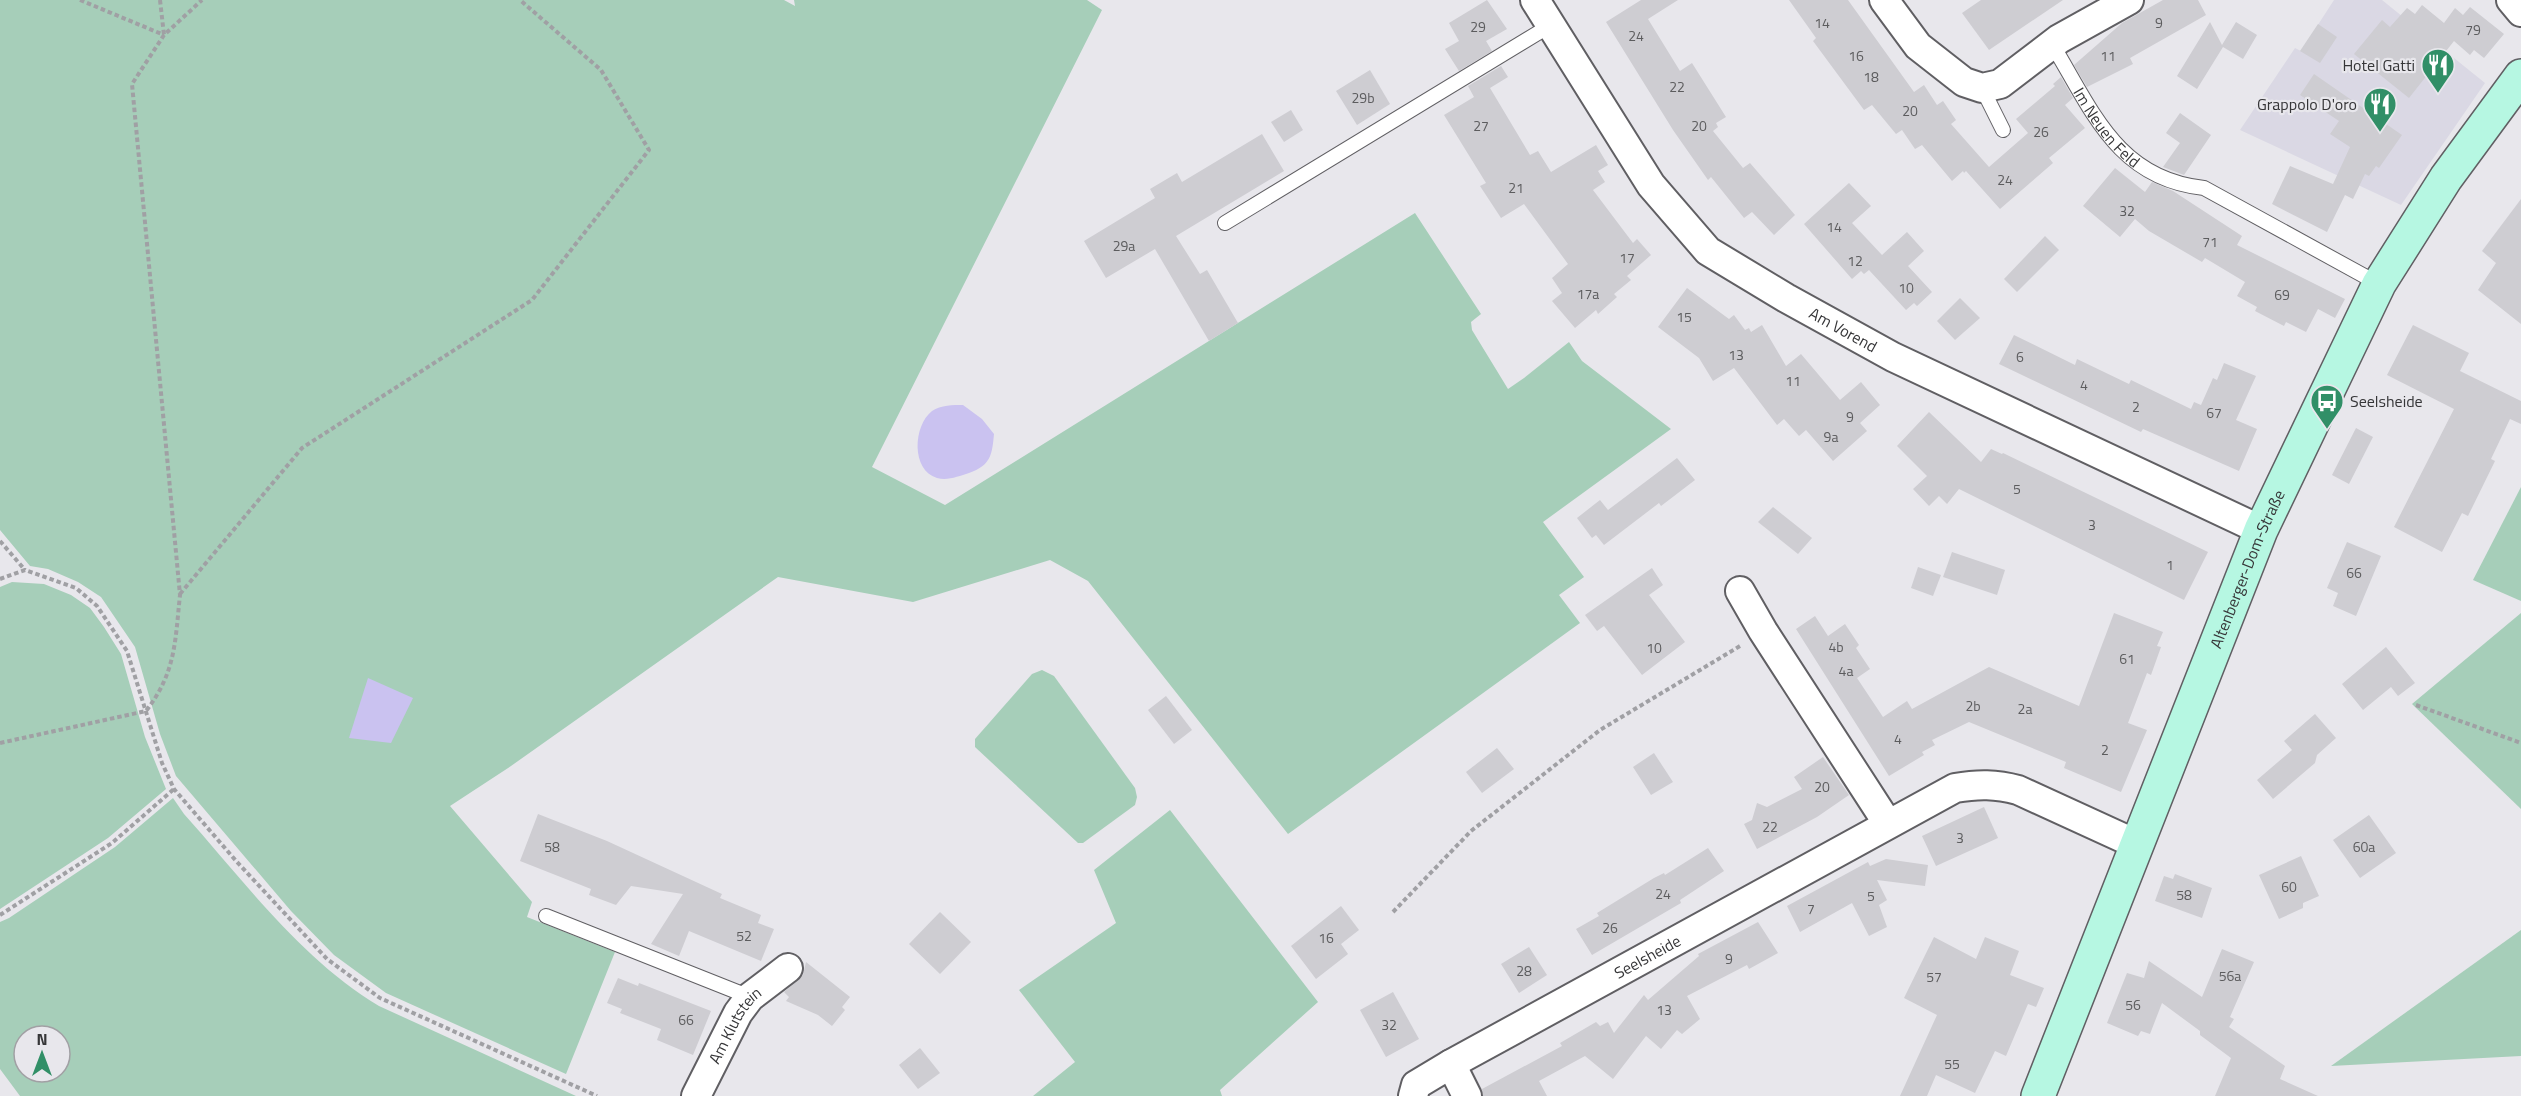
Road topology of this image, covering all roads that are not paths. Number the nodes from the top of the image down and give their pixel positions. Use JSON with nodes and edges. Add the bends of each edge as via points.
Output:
{"nodes":[{"id":1,"x":1534,"y":0,"type":"edge"},
{"id":2,"x":1884,"y":0,"type":"edge"},
{"id":3,"x":2129,"y":0,"type":"edge"},
{"id":4,"x":2511,"y":0,"type":"edge"},
{"id":5,"x":2521,"y":12,"type":"edge"},
{"id":6,"x":1551,"y":25,"type":"junction"},
{"id":7,"x":2052,"y":44,"type":"junction"},
{"id":8,"x":2521,"y":76,"type":"edge"},
{"id":9,"x":1982,"y":88,"type":"junction"},
{"id":10,"x":2003,"y":130,"type":"dead end"},
{"id":11,"x":1225,"y":223,"type":"dead end"},
{"id":12,"x":2379,"y":284,"type":"junction"},
{"id":13,"x":2261,"y":530,"type":"junction"},
{"id":14,"x":1740,"y":591,"type":"dead end"},
{"id":15,"x":1888,"y":824,"type":"junction"},
{"id":16,"x":2136,"y":844,"type":"junction"},
{"id":17,"x":546,"y":916,"type":"dead end"},
{"id":18,"x":788,"y":968,"type":"dead end"},
{"id":19,"x":750,"y":997,"type":"junction"},
{"id":20,"x":1451,"y":1064,"type":"junction"},
{"id":21,"x":696,"y":1096,"type":"edge"},
{"id":22,"x":1413,"y":1096,"type":"edge"},
{"id":23,"x":1467,"y":1096,"type":"edge"},
{"id":24,"x":2037,"y":1096,"type":"edge"}],
"edges":[{"from":1,"to":6,"type":"street","name":"Am Vorend"},
{"from":2,"to":9,"type":"street","via":[[1918,46],[1955,76]]},
{"from":3,"to":7,"type":"street"},
{"from":4,"to":5,"type":"street"},
{"from":6,"to":11,"type":"lane"},
{"from":6,"to":13,"type":"street","name":"Am Vorend","via":[[1651,185],[1708,251],[1893,357]]},
{"from":7,"to":9,"type":"street","via":[[2000,84]]},
{"from":7,"to":12,"type":"lane","name":"Im Neuen Feld","via":[[2106,133],[2129,158],[2154,174],[2182,185],[2204,188]]},
{"from":8,"to":12,"type":"main road","name":"Altenberger-Dom-Straße","via":[[2446,178]]},
{"from":9,"to":10,"type":"lane"},
{"from":12,"to":13,"type":"main road","name":"Altenberger-Dom-Straße"},
{"from":13,"to":16,"type":"main road","name":"Altenberger-Dom-Straße"},
{"from":14,"to":15,"type":"street"},
{"from":15,"to":16,"type":"street","name":"Seelsheide","via":[[1955,788],[1999,785]]},
{"from":15,"to":20,"type":"street","name":"Seelsheide"},
{"from":16,"to":24,"type":"main road","name":"Altenberger-Dom-Straße"},
{"from":17,"to":19,"type":"lane"},
{"from":18,"to":19,"type":"street","name":"Am Klutstein"},
{"from":19,"to":21,"type":"street","name":"Am Klutstein"},
{"from":20,"to":22,"type":"street","name":"Seelsheide","via":[[1416,1085]]},
{"from":20,"to":23,"type":"street"}]}
